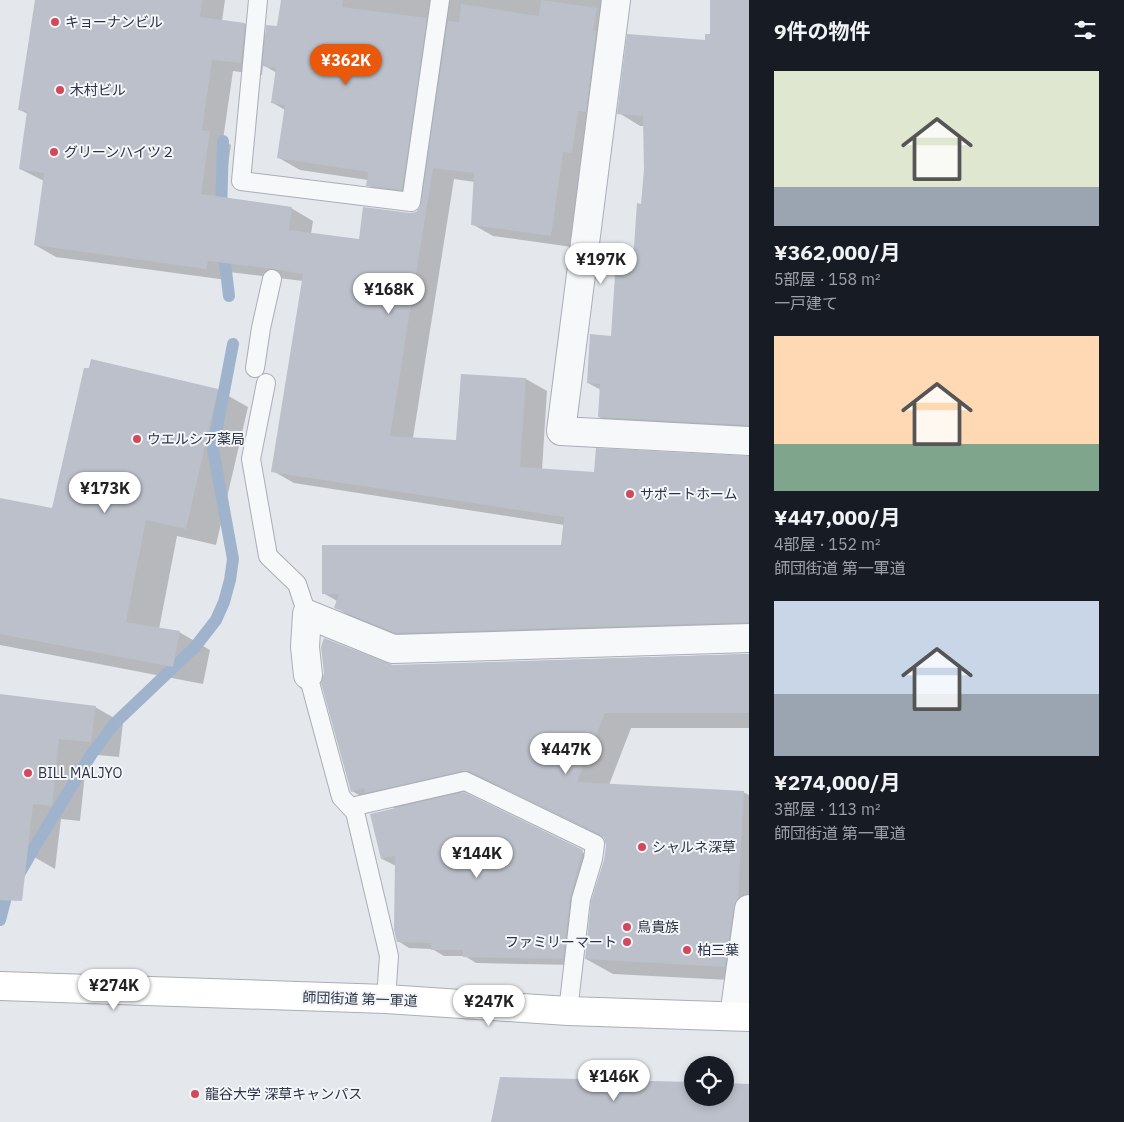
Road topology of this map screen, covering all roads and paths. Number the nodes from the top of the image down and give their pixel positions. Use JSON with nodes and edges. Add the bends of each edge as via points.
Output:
{"nodes":[{"id":1,"x":258,"y":0,"type":"edge"},
{"id":2,"x":440,"y":0,"type":"edge"},
{"id":3,"x":616,"y":0,"type":"edge"},
{"id":4,"x":272,"y":279,"type":"dead end"},
{"id":5,"x":255,"y":368,"type":"dead end"},
{"id":6,"x":266,"y":383,"type":"dead end"},
{"id":7,"x":749,"y":441,"type":"edge"},
{"id":8,"x":307,"y":614,"type":"junction"},
{"id":9,"x":749,"y":638,"type":"edge"},
{"id":10,"x":308,"y":675,"type":"joint"},
{"id":11,"x":351,"y":807,"type":"junction"},
{"id":12,"x":749,"y":909,"type":"edge"},
{"id":13,"x":0,"y":986,"type":"edge"},
{"id":14,"x":386,"y":999,"type":"junction"},
{"id":15,"x":568,"y":1011,"type":"junction"},
{"id":16,"x":741,"y":1016,"type":"edge"}],
"edges":[{"from":1,"to":2,"type":"lane","via":[[241,182],[411,202]]},
{"from":3,"to":7,"type":"street","via":[[561,431]]},
{"from":4,"to":5,"type":"lane"},
{"from":6,"to":8,"type":"lane","via":[[250,459],[268,556],[298,584]]},
{"from":8,"to":9,"type":"street","via":[[393,649]]},
{"from":8,"to":10,"type":"street","via":[[305,647]]},
{"from":10,"to":11,"type":"lane","via":[[341,797]]},
{"from":11,"to":14,"type":"lane","via":[[389,956]]},
{"from":11,"to":15,"type":"lane","via":[[465,781],[595,844],[581,899]]},
{"from":12,"to":16,"type":"street"},
{"from":13,"to":14,"type":"main road","name":"師団街道 第一軍道"},
{"from":14,"to":15,"type":"main road","name":"師団街道 第一軍道"},
{"from":15,"to":16,"type":"main road","name":"師団街道 第一軍道"}]}
